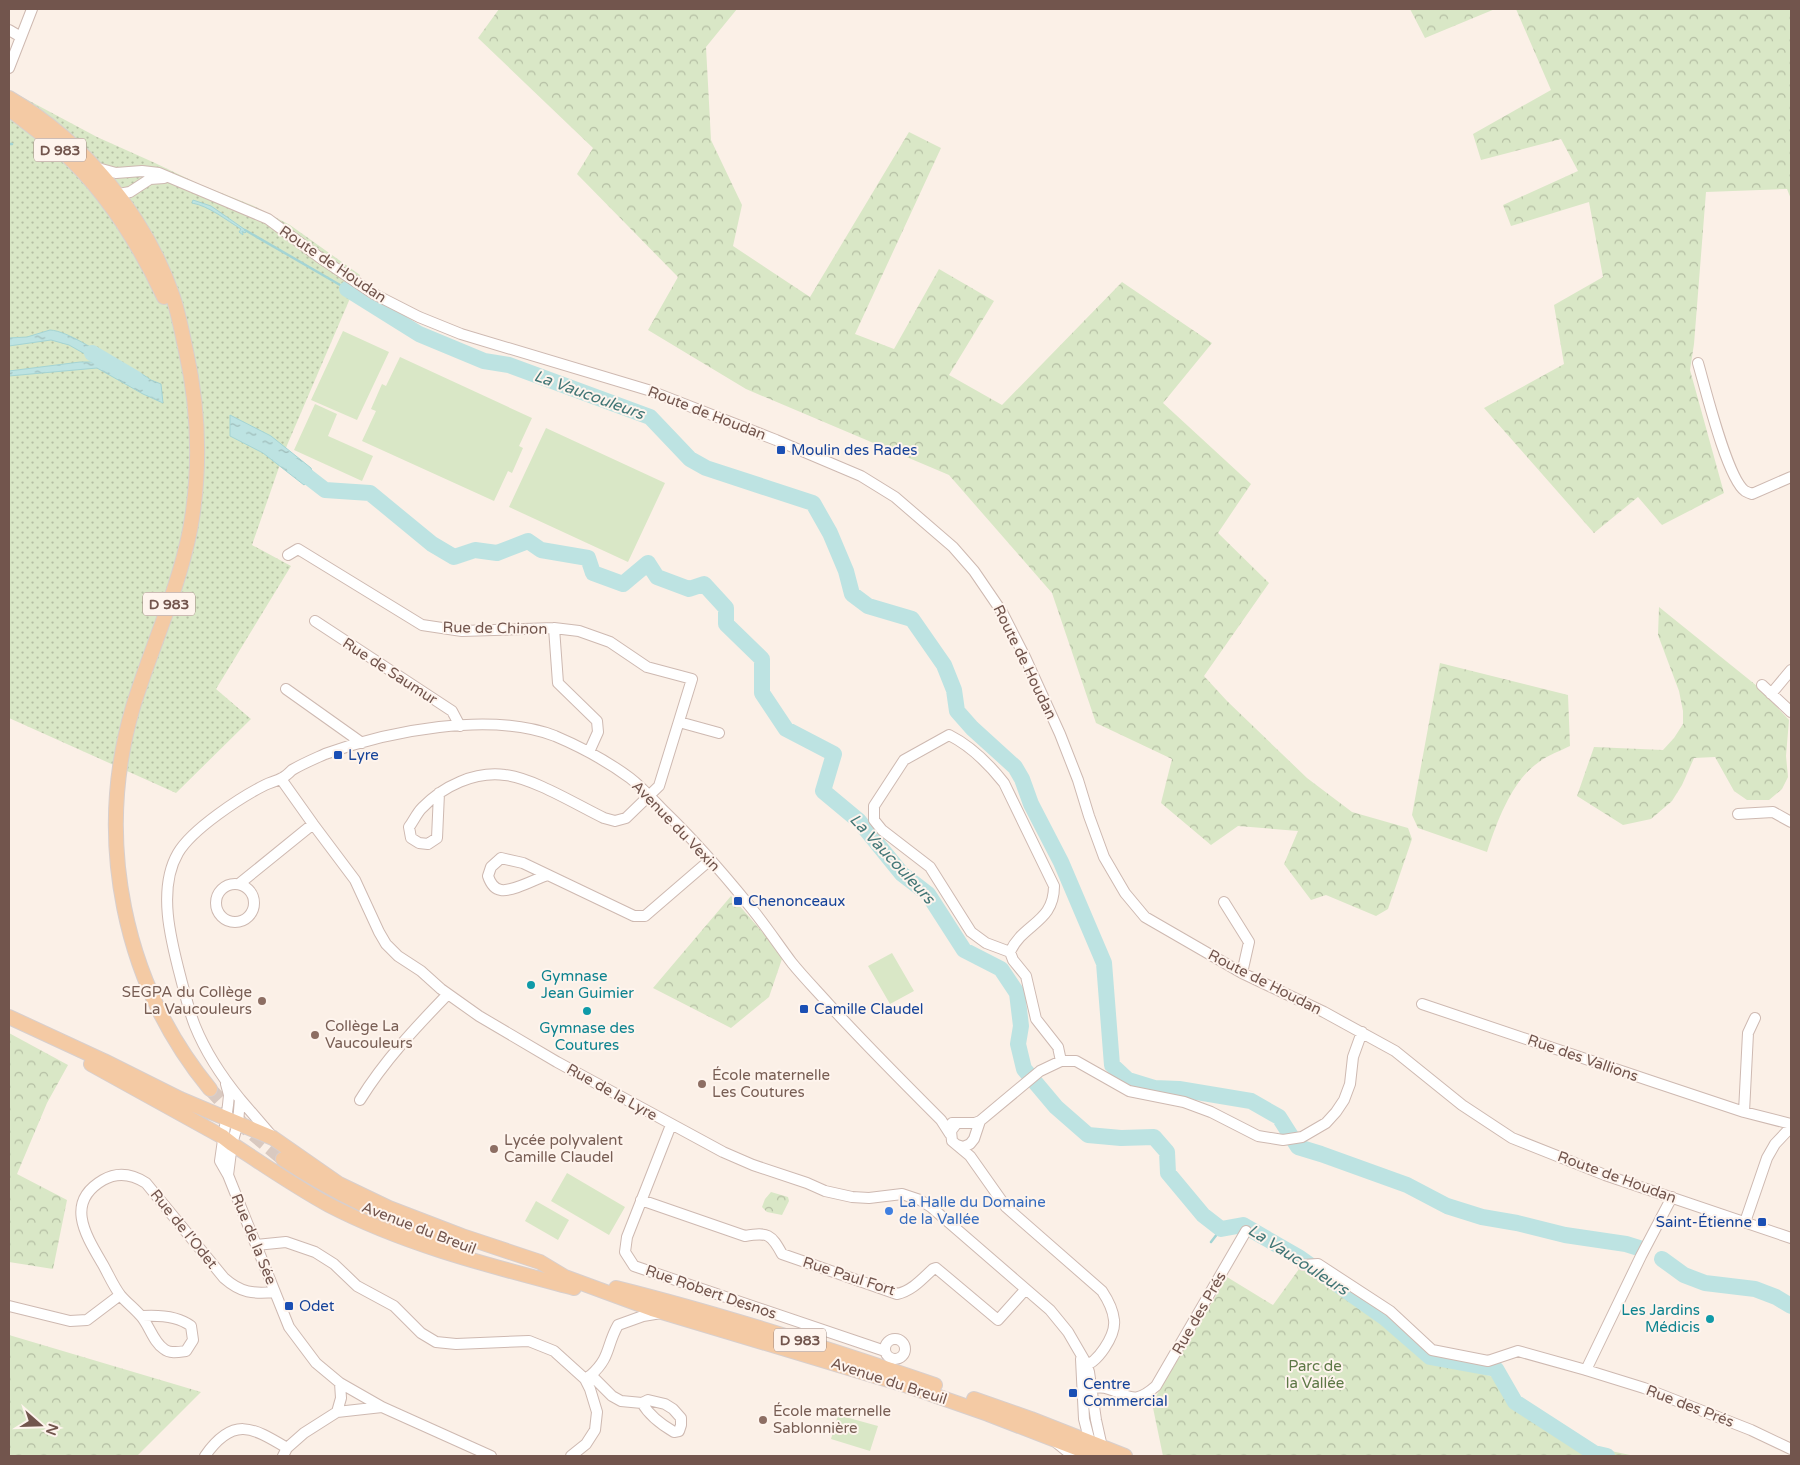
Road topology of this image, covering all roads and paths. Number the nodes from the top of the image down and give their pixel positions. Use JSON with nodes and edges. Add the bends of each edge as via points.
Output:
{"nodes":[{"id":1,"x":32,"y":9,"type":"edge"},
{"id":2,"x":9,"y":30,"type":"edge"},
{"id":3,"x":21,"y":37,"type":"junction"},
{"id":4,"x":9,"y":68,"type":"edge"},
{"id":5,"x":9,"y":98,"type":"edge"},
{"id":6,"x":9,"y":109,"type":"edge"},
{"id":7,"x":30,"y":118,"type":"junction"},
{"id":8,"x":93,"y":167,"type":"junction"},
{"id":9,"x":127,"y":173,"type":"junction"},
{"id":10,"x":170,"y":178,"type":"junction"},
{"id":11,"x":138,"y":186,"type":"junction"},
{"id":12,"x":111,"y":194,"type":"junction"},
{"id":13,"x":132,"y":216,"type":"junction"},
{"id":14,"x":185,"y":346,"type":"junction"},
{"id":15,"x":1698,"y":363,"type":"dead end"},
{"id":16,"x":1791,"y":477,"type":"edge"},
{"id":17,"x":288,"y":555,"type":"dead end"},
{"id":18,"x":315,"y":621,"type":"dead end"},
{"id":19,"x":554,"y":628,"type":"junction"},
{"id":20,"x":1791,"y":670,"type":"edge"},
{"id":21,"x":1762,"y":685,"type":"dead end"},
{"id":22,"x":286,"y":689,"type":"dead end"},
{"id":23,"x":1771,"y":694,"type":"junction"},
{"id":24,"x":1791,"y":712,"type":"edge"},
{"id":25,"x":679,"y":722,"type":"junction"},
{"id":26,"x":460,"y":726,"type":"junction"},
{"id":27,"x":719,"y":733,"type":"dead end"},
{"id":28,"x":362,"y":743,"type":"junction"},
{"id":29,"x":589,"y":752,"type":"junction"},
{"id":30,"x":281,"y":779,"type":"junction"},
{"id":31,"x":439,"y":794,"type":"junction"},
{"id":32,"x":648,"y":795,"type":"junction"},
{"id":33,"x":1738,"y":814,"type":"dead end"},
{"id":34,"x":1791,"y":822,"type":"edge"},
{"id":35,"x":313,"y":824,"type":"junction"},
{"id":36,"x":710,"y":860,"type":"junction"},
{"id":37,"x":547,"y":874,"type":"junction"},
{"id":38,"x":239,"y":884,"type":"dead end"},
{"id":39,"x":1224,"y":902,"type":"dead end"},
{"id":40,"x":1010,"y":952,"type":"junction"},
{"id":41,"x":1242,"y":973,"type":"junction"},
{"id":42,"x":448,"y":994,"type":"junction"},
{"id":43,"x":1422,"y":1004,"type":"dead end"},
{"id":44,"x":9,"y":1017,"type":"edge"},
{"id":45,"x":1755,"y":1018,"type":"dead end"},
{"id":46,"x":1362,"y":1032,"type":"junction"},
{"id":47,"x":49,"y":1036,"type":"junction"},
{"id":48,"x":1061,"y":1061,"type":"junction"},
{"id":49,"x":225,"y":1080,"type":"junction"},
{"id":50,"x":210,"y":1089,"type":"tunnel mouth"},
{"id":51,"x":240,"y":1099,"type":"junction"},
{"id":52,"x":360,"y":1100,"type":"dead end"},
{"id":53,"x":208,"y":1110,"type":"junction"},
{"id":54,"x":1744,"y":1112,"type":"junction"},
{"id":55,"x":232,"y":1120,"type":"junction"},
{"id":56,"x":941,"y":1120,"type":"junction"},
{"id":57,"x":980,"y":1121,"type":"junction"},
{"id":58,"x":962,"y":1123,"type":"junction"},
{"id":59,"x":671,"y":1125,"type":"junction"},
{"id":60,"x":1791,"y":1126,"type":"edge"},
{"id":61,"x":975,"y":1132,"type":"junction"},
{"id":62,"x":950,"y":1134,"type":"junction"},
{"id":63,"x":273,"y":1138,"type":"junction"},
{"id":64,"x":227,"y":1141,"type":"junction"},
{"id":65,"x":971,"y":1143,"type":"junction"},
{"id":66,"x":957,"y":1145,"type":"junction"},
{"id":67,"x":970,"y":1156,"type":"junction"},
{"id":68,"x":283,"y":1159,"type":"tunnel mouth"},
{"id":69,"x":1672,"y":1197,"type":"junction"},
{"id":70,"x":641,"y":1200,"type":"junction"},
{"id":71,"x":1745,"y":1222,"type":"junction"},
{"id":72,"x":1246,"y":1231,"type":"dead end"},
{"id":73,"x":1791,"y":1238,"type":"edge"},
{"id":74,"x":256,"y":1245,"type":"junction"},
{"id":75,"x":1303,"y":1265,"type":"dead end"},
{"id":76,"x":564,"y":1277,"type":"junction"},
{"id":77,"x":1025,"y":1290,"type":"junction"},
{"id":78,"x":275,"y":1292,"type":"junction"},
{"id":79,"x":120,"y":1295,"type":"junction"},
{"id":80,"x":9,"y":1306,"type":"edge"},
{"id":81,"x":664,"y":1313,"type":"junction"},
{"id":82,"x":142,"y":1316,"type":"junction"},
{"id":83,"x":885,"y":1351,"type":"dead end"},
{"id":84,"x":1083,"y":1362,"type":"junction"},
{"id":85,"x":1586,"y":1370,"type":"junction"},
{"id":86,"x":588,"y":1377,"type":"junction"},
{"id":87,"x":340,"y":1383,"type":"junction"},
{"id":88,"x":1086,"y":1389,"type":"junction"},
{"id":89,"x":642,"y":1403,"type":"dead end"},
{"id":90,"x":382,"y":1407,"type":"junction"},
{"id":91,"x":337,"y":1412,"type":"junction"},
{"id":92,"x":1084,"y":1419,"type":"junction"},
{"id":93,"x":1070,"y":1434,"type":"junction"},
{"id":94,"x":1051,"y":1438,"type":"junction"},
{"id":95,"x":1791,"y":1449,"type":"edge"},
{"id":96,"x":285,"y":1452,"type":"edge"},
{"id":97,"x":1096,"y":1452,"type":"edge"},
{"id":98,"x":205,"y":1456,"type":"edge"},
{"id":99,"x":491,"y":1456,"type":"edge"},
{"id":100,"x":571,"y":1456,"type":"edge"},
{"id":101,"x":1073,"y":1456,"type":"edge"},
{"id":102,"x":1126,"y":1456,"type":"edge"}],
"edges":[{"from":1,"to":3,"type":"street"},
{"from":2,"to":3,"type":"street"},
{"from":3,"to":4,"type":"street"},
{"from":5,"to":7,"type":"main road","number":"D 983"},
{"from":6,"to":7,"type":"main road","number":"D 983"},
{"from":7,"to":8,"type":"main road","number":"D 983","via":[[63,137]]},
{"from":7,"to":12,"type":"main road","number":"D 983"},
{"from":8,"to":9,"type":"street","name":"Route de Houdan"},
{"from":8,"to":12,"type":"main road","number":"D 983"},
{"from":9,"to":10,"type":"street","name":"Route de Houdan","via":[[142,170]]},
{"from":9,"to":12,"type":"street","via":[[120,177]]},
{"from":10,"to":11,"type":"street","via":[[150,179]]},
{"from":10,"to":41,"type":"street","name":"Route de Houdan","via":[[268,219],[374,294],[419,317],[461,334],[648,390],[861,476],[895,497],[953,547],[1002,612],[1060,734],[1104,857],[1125,893],[1145,917]]},
{"from":11,"to":12,"type":"street","via":[[127,193]]},
{"from":11,"to":13,"type":"street","via":[[131,204]]},
{"from":12,"to":13,"type":"main road","number":"D 983"},
{"from":12,"to":14,"type":"main road","number":"D 983"},
{"from":13,"to":14,"type":"main road","number":"D 983","via":[[168,285]]},
{"from":14,"to":50,"type":"main road","number":"D 983","via":[[197,428],[195,498],[180,570],[126,736],[117,786],[116,839],[125,916],[139,966],[170,1033]]},
{"from":15,"to":16,"type":"street","via":[[1717,432],[1736,480],[1744,491],[1752,494]]},
{"from":17,"to":19,"type":"street","name":"Rue de Chinon","via":[[298,549],[422,625],[462,630]]},
{"from":18,"to":26,"type":"street","name":"Rue de Saumur","via":[[452,711]]},
{"from":19,"to":25,"type":"street","via":[[579,631],[610,642],[647,667],[692,679]]},
{"from":19,"to":29,"type":"street","name":"Rue de Chinon","via":[[558,683],[597,721],[598,732]]},
{"from":20,"to":23,"type":"street"},
{"from":21,"to":23,"type":"street"},
{"from":22,"to":28,"type":"street"},
{"from":23,"to":24,"type":"street"},
{"from":25,"to":27,"type":"street"},
{"from":25,"to":32,"type":"street","via":[[659,786]]},
{"from":26,"to":28,"type":"street","name":"Avenue du Vexin"},
{"from":26,"to":29,"type":"street","name":"Avenue du Vexin","via":[[474,724],[530,729]]},
{"from":28,"to":30,"type":"street","name":"Avenue du Vexin","via":[[325,755],[294,769]]},
{"from":29,"to":32,"type":"street","name":"Avenue du Vexin","via":[[631,779]]},
{"from":30,"to":35,"type":"street","name":"Rue de la Lyre"},
{"from":30,"to":49,"type":"street","name":"Avenue du Vexin","via":[[238,801],[201,828],[186,842],[169,874],[167,894],[172,943],[195,1026]]},
{"from":31,"to":31,"type":"street","via":[[421,809],[409,827],[411,838],[428,844],[436,838]]},
{"from":31,"to":32,"type":"street","via":[[476,776],[505,774],[526,780],[615,821],[626,818]]},
{"from":32,"to":36,"type":"street","name":"Avenue du Vexin"},
{"from":33,"to":34,"type":"street","via":[[1773,812]]},
{"from":35,"to":38,"type":"street"},
{"from":35,"to":42,"type":"street","name":"Rue de la Lyre","via":[[355,880],[386,944]]},
{"from":36,"to":37,"type":"street","via":[[646,916],[634,916]]},
{"from":36,"to":56,"type":"street","name":"Avenue du Vexin","via":[[748,903],[809,983]]},
{"from":37,"to":37,"type":"street","via":[[523,862],[501,858],[491,867],[488,876],[491,885],[509,890]]},
{"from":39,"to":41,"type":"street","via":[[1249,942]]},
{"from":40,"to":40,"type":"street","via":[[986,943],[971,932],[930,867],[882,830],[874,820],[874,806],[904,760],[949,736],[962,742],[1004,783],[1054,886],[1054,899],[1048,911],[1015,942]]},
{"from":40,"to":48,"type":"street","via":[[1026,976],[1036,1019],[1058,1047]]},
{"from":41,"to":46,"type":"street","name":"Route de Houdan"},
{"from":42,"to":52,"type":"street","via":[[416,1028]]},
{"from":42,"to":59,"type":"street","name":"Rue de la Lyre","via":[[479,1016]]},
{"from":43,"to":54,"type":"street","name":"Rue des Vallions"},
{"from":44,"to":47,"type":"main road"},
{"from":45,"to":54,"type":"street","via":[[1748,1033]]},
{"from":46,"to":48,"type":"street","via":[[1353,1057],[1350,1084],[1336,1112],[1326,1123],[1302,1138],[1283,1140],[1258,1136],[1184,1102],[1129,1091],[1076,1061]]},
{"from":46,"to":69,"type":"street","name":"Route de Houdan","via":[[1395,1051],[1462,1105],[1512,1138],[1605,1175]]},
{"from":47,"to":53,"type":"main road"},
{"from":47,"to":64,"type":"main road","via":[[94,1066]]},
{"from":48,"to":57,"type":"street","via":[[1040,1071]]},
{"from":49,"to":51,"type":"street","name":"Avenue du Vexin"},
{"from":49,"to":53,"type":"street","via":[[225,1096],[221,1104]]},
{"from":49,"to":55,"type":"street"},
{"from":51,"to":55,"type":"street"},
{"from":51,"to":63,"type":"street","name":"Avenue du Vexin"},
{"from":53,"to":55,"type":"main road"},
{"from":54,"to":60,"type":"street","name":"Rue des Vallions"},
{"from":55,"to":63,"type":"main road"},
{"from":55,"to":64,"type":"street"},
{"from":56,"to":58,"type":"street"},
{"from":56,"to":62,"type":"street","name":"Avenue du Vexin"},
{"from":57,"to":58,"type":"street"},
{"from":57,"to":61,"type":"street"},
{"from":58,"to":61,"type":"street","via":[[972,1126]]},
{"from":58,"to":62,"type":"street","via":[[952,1127]]},
{"from":59,"to":70,"type":"street","name":"Rue Robert Desnos"},
{"from":59,"to":77,"type":"street","name":"Rue de la Lyre","via":[[723,1152],[825,1191],[852,1198],[902,1194],[920,1200]]},
{"from":60,"to":71,"type":"street","via":[[1767,1158]]},
{"from":61,"to":65,"type":"street"},
{"from":62,"to":66,"type":"street"},
{"from":63,"to":76,"type":"main road","via":[[339,1184],[389,1208],[540,1262]]},
{"from":64,"to":74,"type":"street","name":"Rue de la Sée","via":[[220,1162]]},
{"from":64,"to":81,"type":"main road","via":[[314,1196],[381,1229],[480,1263]]},
{"from":65,"to":66,"type":"street","via":[[963,1147]]},
{"from":65,"to":67,"type":"street"},
{"from":66,"to":67,"type":"street"},
{"from":67,"to":84,"type":"street","via":[[1006,1206],[1102,1291],[1112,1306],[1115,1322],[1111,1338],[1101,1352]]},
{"from":68,"to":76,"type":"main road","name":"Avenue du Breuil","number":"D 983","via":[[324,1186],[383,1216]]},
{"from":69,"to":71,"type":"street","name":"Route de Houdan"},
{"from":69,"to":85,"type":"street"},
{"from":70,"to":77,"type":"street","name":"Rue Paul Fort","via":[[745,1236],[762,1233],[774,1240],[782,1254],[897,1294],[904,1293],[936,1268],[998,1320]]},
{"from":70,"to":83,"type":"street","name":"Rue Robert Desnos","via":[[625,1252],[634,1266]]},
{"from":71,"to":73,"type":"street","name":"Route de Houdan"},
{"from":72,"to":88,"type":"street","name":"Rue des Prés","via":[[1156,1386],[1139,1397],[1128,1397],[1103,1387]]},
{"from":74,"to":78,"type":"street","name":"Rue de la Sée"},
{"from":74,"to":86,"type":"street","via":[[286,1242],[315,1252],[334,1264],[357,1286],[394,1306],[421,1333],[436,1342],[529,1341],[554,1350]]},
{"from":75,"to":85,"type":"street","name":"Rue des Prés","via":[[1318,1264],[1390,1311],[1432,1350],[1488,1361],[1518,1351]]},
{"from":76,"to":81,"type":"main road","name":"Avenue du Breuil"},
{"from":76,"to":93,"type":"main road","name":"Avenue du Breuil","number":"D 983","via":[[666,1300],[849,1355]]},
{"from":77,"to":84,"type":"street","via":[[1050,1310],[1068,1332]]},
{"from":78,"to":79,"type":"street","name":"Rue de l'Odet","via":[[259,1294],[236,1288],[224,1278],[146,1182],[124,1174],[94,1186],[85,1197],[81,1214],[87,1238]]},
{"from":78,"to":87,"type":"street","name":"Rue de la Sée","via":[[289,1327],[316,1362]]},
{"from":79,"to":80,"type":"street","via":[[87,1320],[70,1321]]},
{"from":79,"to":82,"type":"street","name":"Rue de l'Odet"},
{"from":81,"to":86,"type":"street","via":[[618,1325],[604,1362]]},
{"from":81,"to":94,"type":"main road","name":"Avenue du Breuil","via":[[902,1384]]},
{"from":82,"to":82,"type":"street","name":"Rue de l'Odet","via":[[163,1349],[172,1353],[186,1351],[193,1340],[191,1326],[182,1320]]},
{"from":84,"to":88,"type":"street"},
{"from":85,"to":95,"type":"street","name":"Rue des Prés","via":[[1644,1388]]},
{"from":86,"to":89,"type":"street","via":[[622,1401]]},
{"from":86,"to":100,"type":"street","via":[[597,1412],[595,1430],[586,1444]]},
{"from":87,"to":90,"type":"street","name":"Rue de la Sée"},
{"from":87,"to":91,"type":"street","via":[[341,1398]]},
{"from":88,"to":92,"type":"street"},
{"from":88,"to":97,"type":"street"},
{"from":90,"to":91,"type":"street"},
{"from":90,"to":99,"type":"street","name":"Rue de la Sée","via":[[464,1450]]},
{"from":91,"to":96,"type":"street","via":[[304,1432]]},
{"from":92,"to":93,"type":"street"},
{"from":92,"to":97,"type":"street"},
{"from":93,"to":97,"type":"main road","number":"D 983"},
{"from":94,"to":97,"type":"main road","name":"Avenue du Breuil"},
{"from":94,"to":101,"type":"street"},
{"from":96,"to":98,"type":"street","via":[[264,1434],[245,1428],[229,1432]]},
{"from":97,"to":102,"type":"main road","number":"D 983"}]}
